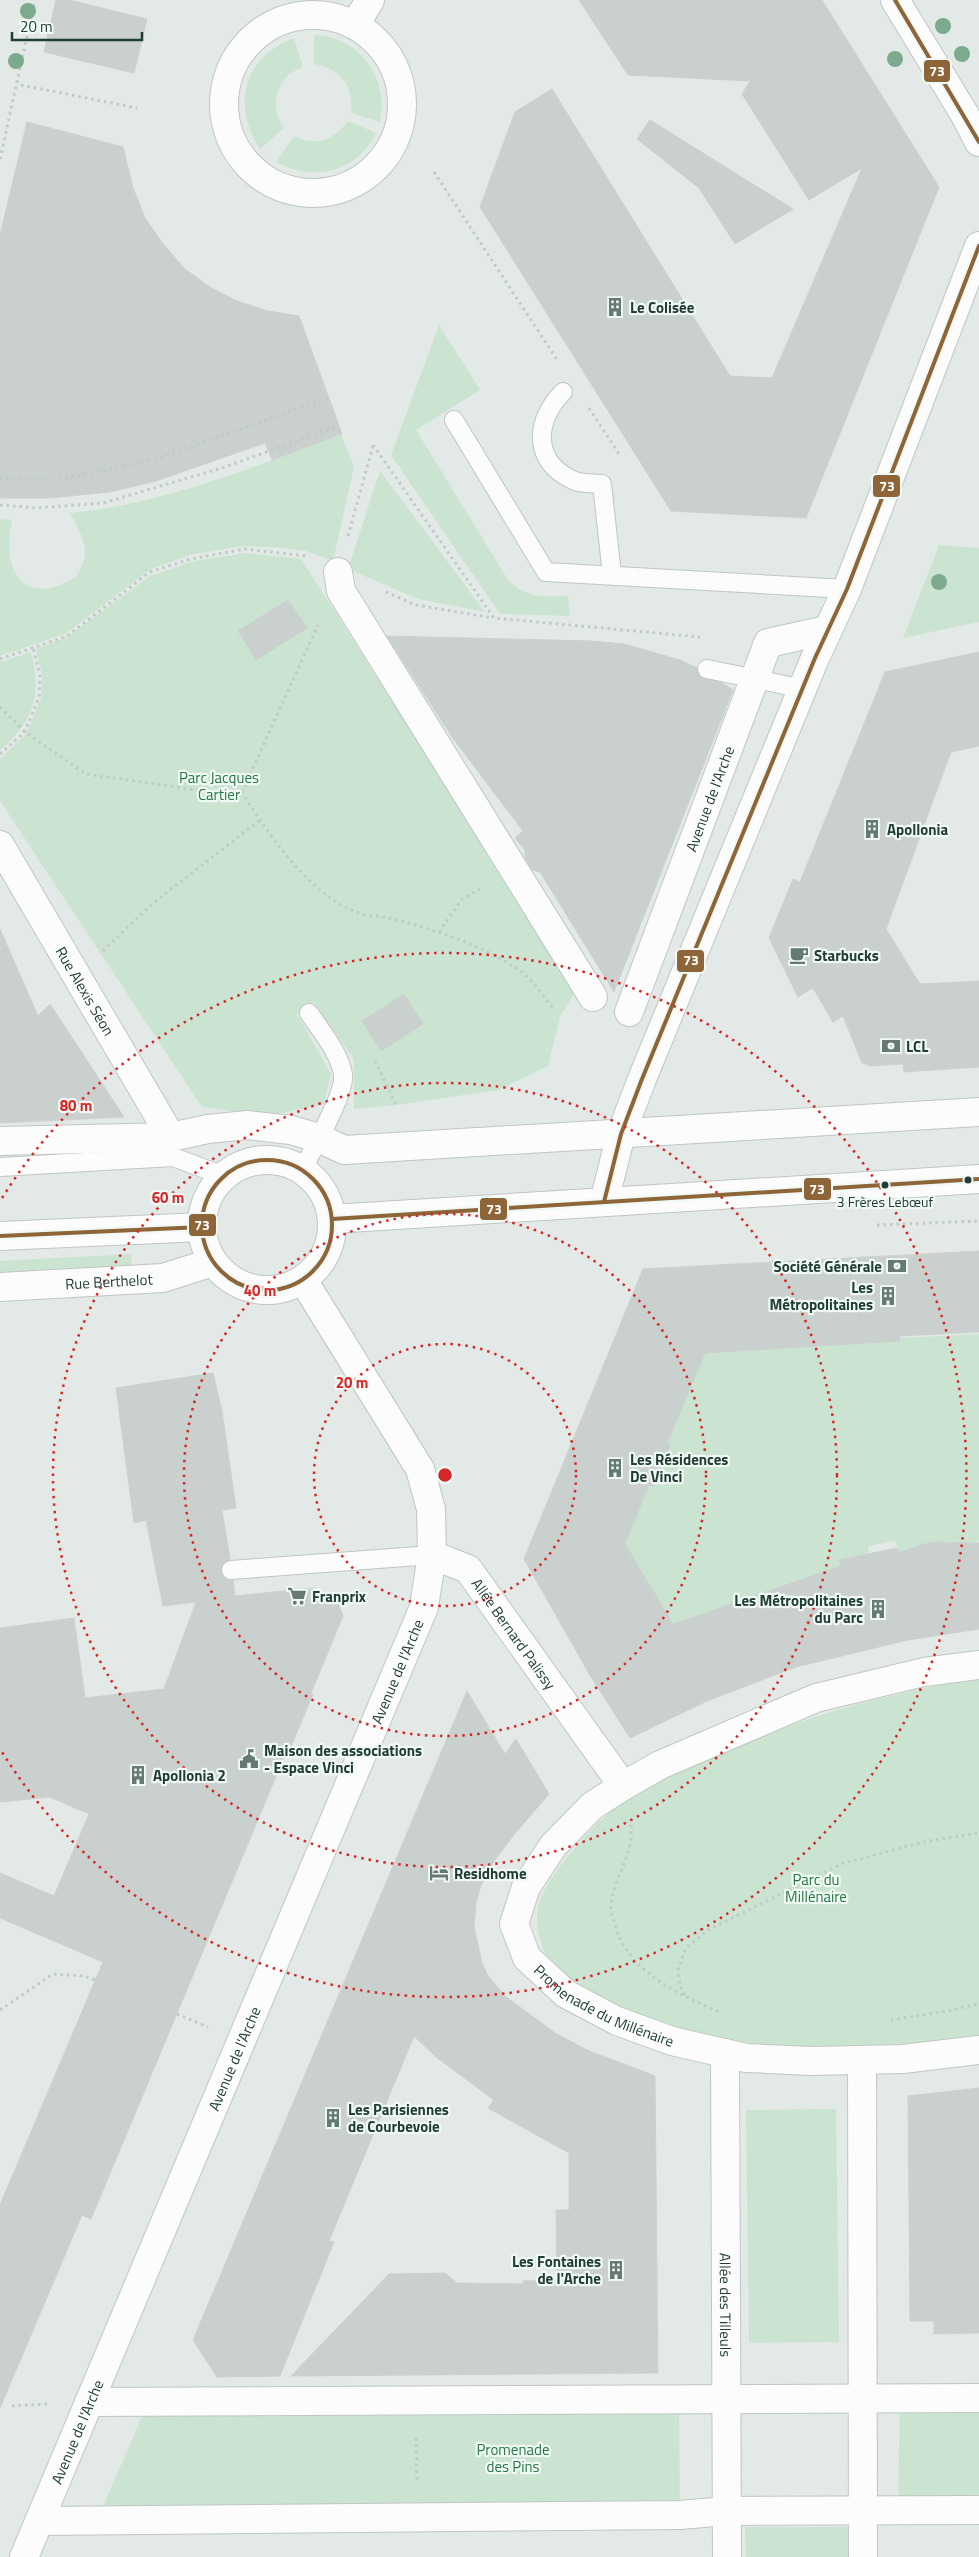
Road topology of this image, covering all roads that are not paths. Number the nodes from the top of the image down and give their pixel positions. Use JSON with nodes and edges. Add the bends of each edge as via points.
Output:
{"nodes":[{"id":1,"x":370,"y":0,"type":"edge"},
{"id":2,"x":895,"y":0,"type":"edge"},
{"id":3,"x":355,"y":25,"type":"junction"},
{"id":4,"x":979,"y":142,"type":"edge"},
{"id":5,"x":979,"y":246,"type":"edge"},
{"id":6,"x":563,"y":392,"type":"dead end"},
{"id":7,"x":454,"y":420,"type":"dead end"},
{"id":8,"x":612,"y":575,"type":"junction"},
{"id":9,"x":339,"y":581,"type":"road end"},
{"id":10,"x":846,"y":589,"type":"junction"},
{"id":11,"x":827,"y":630,"type":"junction"},
{"id":12,"x":707,"y":669,"type":"dead end"},
{"id":13,"x":755,"y":678,"type":"junction"},
{"id":14,"x":804,"y":689,"type":"junction"},
{"id":15,"x":0,"y":844,"type":"edge"},
{"id":16,"x":593,"y":997,"type":"dead end"},
{"id":17,"x":629,"y":1012,"type":"dead end"},
{"id":18,"x":309,"y":1013,"type":"dead end"},
{"id":19,"x":979,"y":1112,"type":"edge"},
{"id":20,"x":621,"y":1134,"type":"junction"},
{"id":21,"x":172,"y":1137,"type":"junction"},
{"id":22,"x":319,"y":1138,"type":"junction"},
{"id":23,"x":0,"y":1141,"type":"edge"},
{"id":24,"x":0,"y":1167,"type":"edge"},
{"id":25,"x":302,"y":1170,"type":"junction"},
{"id":26,"x":224,"y":1176,"type":"junction"},
{"id":27,"x":979,"y":1179,"type":"edge"},
{"id":28,"x":604,"y":1202,"type":"junction"},
{"id":29,"x":332,"y":1219,"type":"junction"},
{"id":30,"x":202,"y":1227,"type":"junction"},
{"id":31,"x":0,"y":1236,"type":"edge"},
{"id":32,"x":214,"y":1262,"type":"junction"},
{"id":33,"x":303,"y":1280,"type":"junction"},
{"id":34,"x":0,"y":1287,"type":"edge"},
{"id":35,"x":432,"y":1555,"type":"junction"},
{"id":36,"x":232,"y":1570,"type":"dead end"},
{"id":37,"x":979,"y":1665,"type":"edge"},
{"id":38,"x":623,"y":1786,"type":"junction"},
{"id":39,"x":979,"y":2050,"type":"edge"},
{"id":40,"x":725,"y":2053,"type":"junction"},
{"id":41,"x":862,"y":2060,"type":"junction"},
{"id":42,"x":863,"y":2398,"type":"junction"},
{"id":43,"x":979,"y":2398,"type":"edge"},
{"id":44,"x":726,"y":2399,"type":"junction"},
{"id":45,"x":89,"y":2402,"type":"junction"},
{"id":46,"x":979,"y":2510,"type":"edge"},
{"id":47,"x":726,"y":2511,"type":"junction"},
{"id":48,"x":863,"y":2511,"type":"junction"},
{"id":49,"x":40,"y":2521,"type":"junction"},
{"id":50,"x":24,"y":2557,"type":"edge"},
{"id":51,"x":726,"y":2557,"type":"edge"},
{"id":52,"x":863,"y":2557,"type":"edge"}],
"edges":[{"from":1,"to":3,"type":"street"},
{"from":2,"to":4,"type":"street"},
{"from":3,"to":3,"type":"street","via":[[381,45],[401,84],[402,117],[391,148],[370,173],[341,189],[308,193],[266,180],[242,158],[227,128],[224,107],[226,84],[238,54],[261,31],[291,17],[324,15]]},
{"from":5,"to":10,"type":"street"},
{"from":6,"to":8,"type":"lane","via":[[552,403],[545,418],[541,435],[544,454],[557,469],[576,482],[602,484]]},
{"from":7,"to":8,"type":"lane","via":[[546,572]]},
{"from":8,"to":10,"type":"lane"},
{"from":9,"to":16,"type":"street"},
{"from":10,"to":11,"type":"street"},
{"from":11,"to":13,"type":"street","name":"Avenue de l'Arche","via":[[768,643]]},
{"from":11,"to":14,"type":"street"},
{"from":12,"to":13,"type":"lane"},
{"from":13,"to":14,"type":"lane"},
{"from":13,"to":17,"type":"street","name":"Avenue de l'Arche"},
{"from":14,"to":20,"type":"street"},
{"from":15,"to":21,"type":"street","name":"Rue Alexis Séon"},
{"from":18,"to":22,"type":"lane","via":[[337,1057],[344,1076],[333,1113]]},
{"from":19,"to":20,"type":"street"},
{"from":20,"to":22,"type":"street","via":[[344,1150]]},
{"from":20,"to":28,"type":"street"},
{"from":21,"to":22,"type":"street","via":[[208,1129],[247,1126],[291,1130]]},
{"from":21,"to":23,"type":"street"},
{"from":22,"to":25,"type":"lane"},
{"from":24,"to":26,"type":"lane","via":[[173,1158]]},
{"from":25,"to":26,"type":"street","via":[[282,1161],[262,1160],[242,1165]]},
{"from":25,"to":29,"type":"street","via":[[317,1183],[327,1200]]},
{"from":26,"to":30,"type":"street","via":[[212,1190],[204,1208]]},
{"from":27,"to":28,"type":"street"},
{"from":28,"to":29,"type":"street"},
{"from":29,"to":33,"type":"street","via":[[326,1253]]},
{"from":30,"to":31,"type":"street"},
{"from":30,"to":32,"type":"street"},
{"from":32,"to":33,"type":"street","via":[[231,1280],[255,1289],[280,1289]]},
{"from":32,"to":34,"type":"street","name":"Rue Berthelot","via":[[163,1278]]},
{"from":33,"to":35,"type":"street","via":[[420,1469],[431,1509]]},
{"from":35,"to":36,"type":"lane"},
{"from":35,"to":38,"type":"street","name":"Allée Bernard Palissy","via":[[468,1569]]},
{"from":35,"to":45,"type":"street","name":"Avenue de l'Arche","via":[[424,1607]]},
{"from":37,"to":38,"type":"street","name":"Promenade du Millénaire","via":[[924,1672],[816,1698],[660,1765]]},
{"from":38,"to":40,"type":"street","name":"Promenade du Millénaire","via":[[592,1806],[553,1846],[526,1887],[514,1924],[527,1958],[566,1994],[617,2021],[672,2041]]},
{"from":39,"to":41,"type":"street","name":"Promenade du Millénaire"},
{"from":40,"to":41,"type":"street","name":"Promenade du Millénaire","via":[[755,2058]]},
{"from":40,"to":44,"type":"street","name":"Allée des Tilleuls"},
{"from":41,"to":42,"type":"street"},
{"from":42,"to":43,"type":"street"},
{"from":42,"to":44,"type":"street"},
{"from":42,"to":48,"type":"street"},
{"from":44,"to":45,"type":"street"},
{"from":44,"to":47,"type":"street","name":"Allée des Tilleuls"},
{"from":45,"to":49,"type":"street","name":"Avenue de l'Arche"},
{"from":46,"to":48,"type":"street"},
{"from":47,"to":48,"type":"street"},
{"from":47,"to":49,"type":"street","via":[[680,2515]]},
{"from":47,"to":51,"type":"street","name":"Allée des Tilleuls"},
{"from":48,"to":52,"type":"street"},
{"from":49,"to":50,"type":"street","name":"Avenue de l'Arche"}]}
